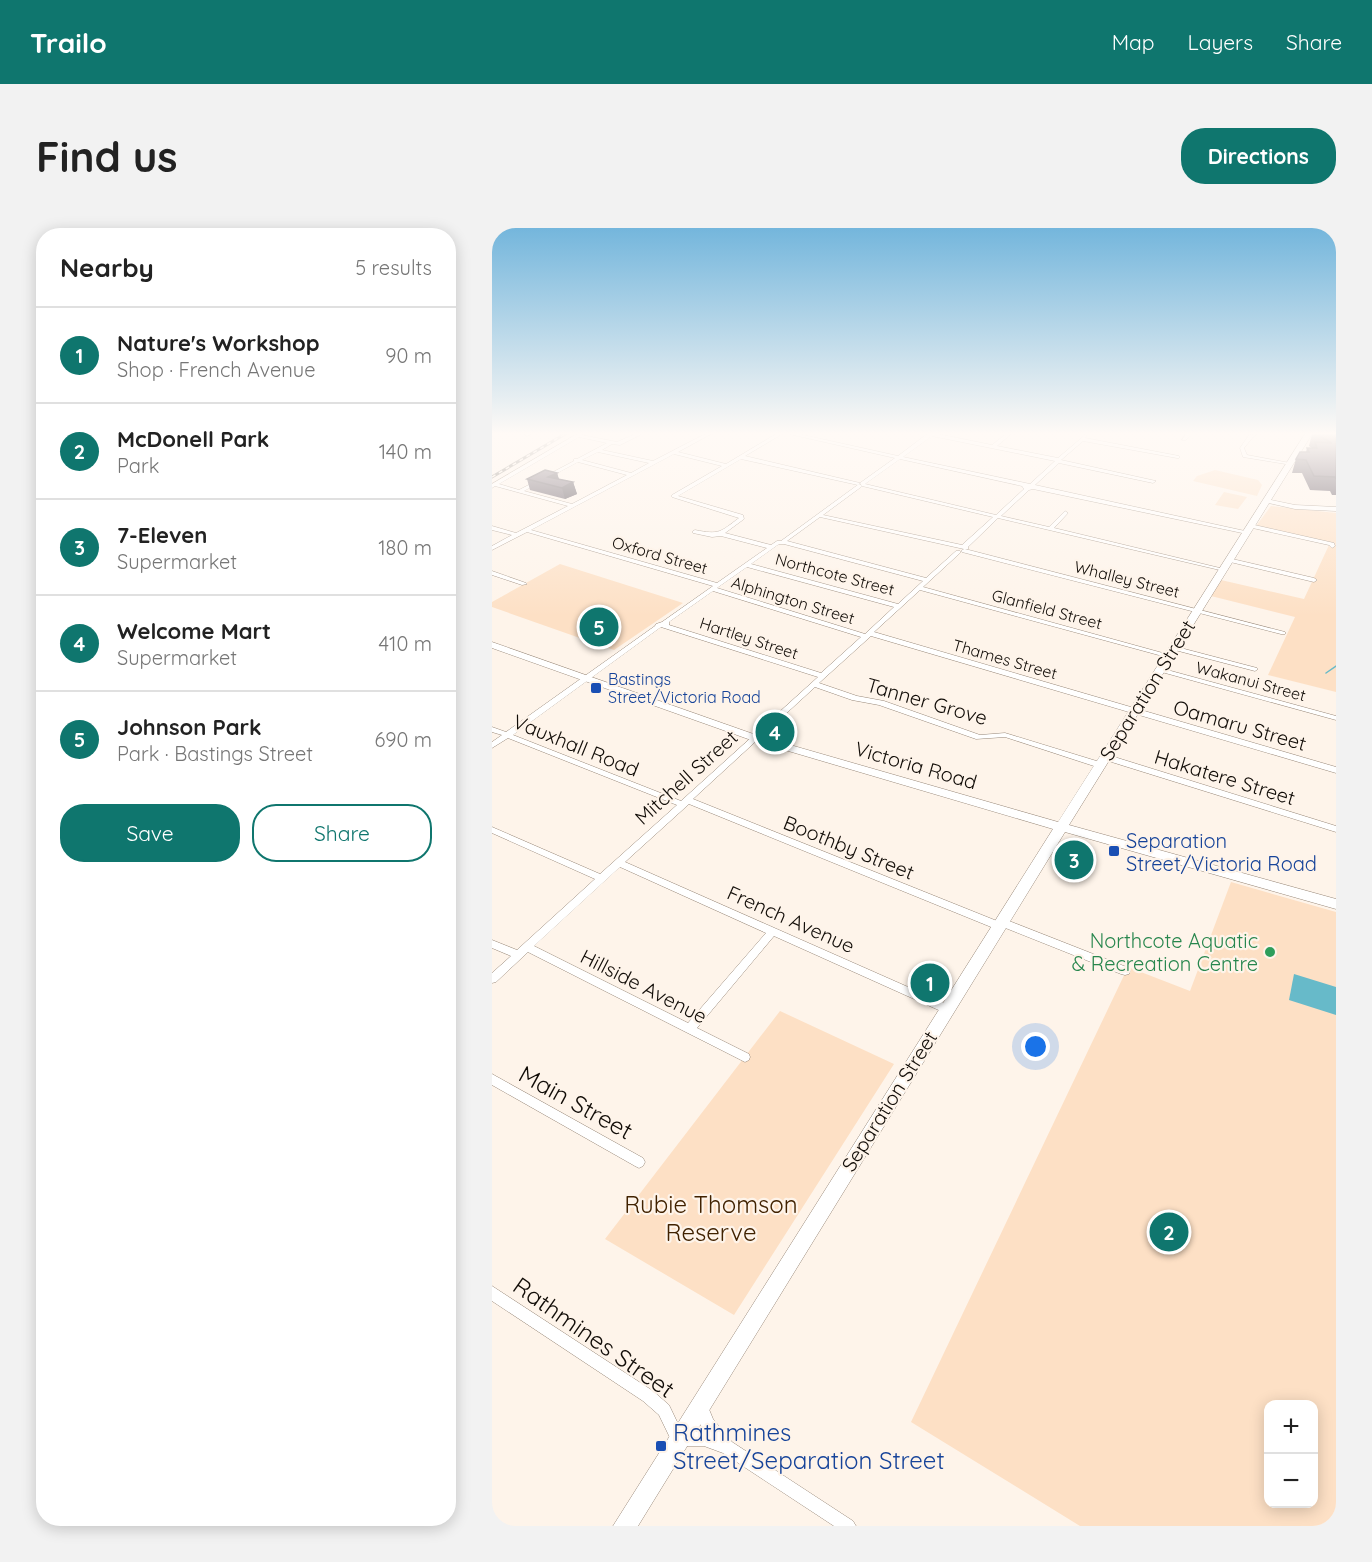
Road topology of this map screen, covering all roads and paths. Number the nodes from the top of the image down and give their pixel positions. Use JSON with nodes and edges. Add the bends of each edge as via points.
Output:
{"nodes":[{"id":1,"x":533,"y":495,"type":"edge"},
{"id":2,"x":594,"y":495,"type":"edge"},
{"id":3,"x":675,"y":495,"type":"edge"},
{"id":4,"x":846,"y":495,"type":"edge"},
{"id":5,"x":904,"y":495,"type":"edge"},
{"id":6,"x":1021,"y":495,"type":"edge"},
{"id":7,"x":1064,"y":495,"type":"edge"},
{"id":8,"x":1270,"y":495,"type":"edge"},
{"id":9,"x":1266,"y":501,"type":"junction"},
{"id":10,"x":573,"y":506,"type":"junction"},
{"id":11,"x":1336,"y":509,"type":"edge"},
{"id":12,"x":820,"y":513,"type":"junction"},
{"id":13,"x":1065,"y":513,"type":"dead end"},
{"id":14,"x":996,"y":517,"type":"junction"},
{"id":15,"x":492,"y":528,"type":"edge"},
{"id":16,"x":1248,"y":529,"type":"junction"},
{"id":17,"x":526,"y":530,"type":"junction"},
{"id":18,"x":1050,"y":530,"type":"junction"},
{"id":19,"x":695,"y":532,"type":"dead end"},
{"id":20,"x":721,"y":534,"type":"junction"},
{"id":21,"x":516,"y":535,"type":"junction"},
{"id":22,"x":782,"y":541,"type":"junction"},
{"id":23,"x":1332,"y":544,"type":"dead end"},
{"id":24,"x":492,"y":548,"type":"edge"},
{"id":25,"x":771,"y":548,"type":"junction"},
{"id":26,"x":960,"y":549,"type":"junction"},
{"id":27,"x":1228,"y":560,"type":"junction"},
{"id":28,"x":748,"y":564,"type":"junction"},
{"id":29,"x":1222,"y":570,"type":"junction"},
{"id":30,"x":492,"y":573,"type":"edge"},
{"id":31,"x":927,"y":580,"type":"junction"},
{"id":32,"x":1314,"y":580,"type":"dead end"},
{"id":33,"x":525,"y":584,"type":"dead end"},
{"id":34,"x":715,"y":587,"type":"junction"},
{"id":35,"x":919,"y":588,"type":"junction"},
{"id":36,"x":899,"y":606,"type":"junction"},
{"id":37,"x":1197,"y":611,"type":"junction"},
{"id":38,"x":663,"y":625,"type":"junction"},
{"id":39,"x":1283,"y":633,"type":"dead end"},
{"id":40,"x":868,"y":635,"type":"junction"},
{"id":41,"x":492,"y":645,"type":"edge"},
{"id":42,"x":1171,"y":652,"type":"junction"},
{"id":43,"x":1255,"y":669,"type":"dead end"},
{"id":44,"x":1160,"y":670,"type":"junction"},
{"id":45,"x":823,"y":676,"type":"junction"},
{"id":46,"x":586,"y":678,"type":"junction"},
{"id":47,"x":814,"y":684,"type":"junction"},
{"id":48,"x":1134,"y":711,"type":"junction"},
{"id":49,"x":1336,"y":718,"type":"edge"},
{"id":50,"x":492,"y":729,"type":"edge"},
{"id":51,"x":507,"y":735,"type":"junction"},
{"id":52,"x":755,"y":738,"type":"junction"},
{"id":53,"x":492,"y":746,"type":"edge"},
{"id":54,"x":1103,"y":761,"type":"junction"},
{"id":55,"x":1336,"y":770,"type":"edge"},
{"id":56,"x":684,"y":802,"type":"junction"},
{"id":57,"x":1061,"y":827,"type":"junction"},
{"id":58,"x":1336,"y":829,"type":"edge"},
{"id":59,"x":492,"y":830,"type":"edge"},
{"id":60,"x":619,"y":862,"type":"junction"},
{"id":61,"x":602,"y":879,"type":"junction"},
{"id":62,"x":1336,"y":904,"type":"edge"},
{"id":63,"x":1000,"y":924,"type":"junction"},
{"id":64,"x":773,"y":931,"type":"junction"},
{"id":65,"x":492,"y":944,"type":"edge"},
{"id":66,"x":527,"y":947,"type":"junction"},
{"id":67,"x":518,"y":955,"type":"junction"},
{"id":68,"x":1125,"y":971,"type":"dead end"},
{"id":69,"x":492,"y":979,"type":"edge"},
{"id":70,"x":947,"y":1009,"type":"junction"},
{"id":71,"x":690,"y":1029,"type":"junction"},
{"id":72,"x":745,"y":1057,"type":"dead end"},
{"id":73,"x":492,"y":1079,"type":"edge"},
{"id":74,"x":639,"y":1162,"type":"dead end"},
{"id":75,"x":492,"y":1293,"type":"edge"},
{"id":76,"x":700,"y":1402,"type":"junction"},
{"id":77,"x":678,"y":1439,"type":"junction"},
{"id":78,"x":727,"y":1447,"type":"junction"},
{"id":79,"x":625,"y":1526,"type":"edge"},
{"id":80,"x":848,"y":1526,"type":"edge"}],
"edges":[{"from":1,"to":10,"type":"street"},
{"from":2,"to":10,"type":"street"},
{"from":3,"to":20,"type":"street","via":[[675,498],[741,516]]},
{"from":4,"to":12,"type":"street"},
{"from":5,"to":14,"type":"street"},
{"from":6,"to":14,"type":"street","name":"Mitchell Street"},
{"from":7,"to":16,"type":"street","via":[[1233,531]]},
{"from":8,"to":9,"type":"street","name":"Separation Street"},
{"from":9,"to":11,"type":"street"},
{"from":9,"to":16,"type":"street","name":"Separation Street"},
{"from":10,"to":17,"type":"street"},
{"from":12,"to":22,"type":"street"},
{"from":12,"to":26,"type":"street","name":"Whalley Street"},
{"from":13,"to":18,"type":"street"},
{"from":14,"to":18,"type":"street"},
{"from":14,"to":26,"type":"street","name":"Mitchell Street"},
{"from":15,"to":21,"type":"street"},
{"from":16,"to":23,"type":"street"},
{"from":16,"to":27,"type":"street","name":"Separation Street"},
{"from":17,"to":21,"type":"street"},
{"from":17,"to":34,"type":"street","name":"Oxford Street"},
{"from":18,"to":29,"type":"street"},
{"from":19,"to":20,"type":"street"},
{"from":20,"to":25,"type":"street"},
{"from":21,"to":24,"type":"street"},
{"from":22,"to":25,"type":"street"},
{"from":22,"to":31,"type":"street"},
{"from":25,"to":28,"type":"street"},
{"from":26,"to":31,"type":"street","name":"Mitchell Street"},
{"from":26,"to":37,"type":"street","name":"Whalley Street"},
{"from":27,"to":29,"type":"street","name":"Separation Street"},
{"from":27,"to":32,"type":"street"},
{"from":28,"to":34,"type":"street"},
{"from":28,"to":36,"type":"street","name":"Northcote Street"},
{"from":29,"to":37,"type":"street","name":"Separation Street"},
{"from":30,"to":33,"type":"street"},
{"from":31,"to":35,"type":"street","name":"Mitchell Street"},
{"from":34,"to":38,"type":"street"},
{"from":34,"to":40,"type":"street","name":"Alphington Street"},
{"from":35,"to":36,"type":"street","name":"Mitchell Street"},
{"from":35,"to":42,"type":"street","name":"Glanfield Street"},
{"from":36,"to":40,"type":"street","name":"Mitchell Street"},
{"from":37,"to":39,"type":"street","name":"Whalley Street"},
{"from":37,"to":42,"type":"street","name":"Separation Street"},
{"from":38,"to":45,"type":"street","name":"Hartley Street"},
{"from":38,"to":46,"type":"street"},
{"from":40,"to":45,"type":"street","name":"Mitchell Street"},
{"from":40,"to":48,"type":"street","name":"Thames Street"},
{"from":41,"to":46,"type":"street","name":"Victoria Road"},
{"from":42,"to":43,"type":"street","name":"Glanfield Street"},
{"from":42,"to":44,"type":"street","name":"Separation Street"},
{"from":44,"to":48,"type":"street","name":"Separation Street"},
{"from":44,"to":49,"type":"street","name":"Wakanui Street"},
{"from":45,"to":47,"type":"street","name":"Mitchell Street"},
{"from":46,"to":51,"type":"street"},
{"from":46,"to":52,"type":"street","name":"Victoria Road"},
{"from":47,"to":52,"type":"street","name":"Mitchell Street"},
{"from":47,"to":54,"type":"street","name":"Tanner Grove","via":[[979,737],[1005,735]]},
{"from":48,"to":54,"type":"street","name":"Separation Street"},
{"from":48,"to":55,"type":"street","name":"Oamaru Street"},
{"from":50,"to":51,"type":"street","name":"Vauxhall Road"},
{"from":51,"to":53,"type":"street"},
{"from":51,"to":56,"type":"street","name":"Vauxhall Road"},
{"from":52,"to":56,"type":"street","name":"Mitchell Street"},
{"from":52,"to":57,"type":"street","name":"Victoria Road"},
{"from":54,"to":57,"type":"street","name":"Separation Street"},
{"from":54,"to":58,"type":"street","name":"Hakatere Street"},
{"from":56,"to":60,"type":"street","name":"Mitchell Street"},
{"from":56,"to":63,"type":"street","name":"Boothby Street"},
{"from":57,"to":62,"type":"street","name":"Victoria Road"},
{"from":57,"to":63,"type":"street","name":"Separation Street"},
{"from":59,"to":61,"type":"street"},
{"from":60,"to":61,"type":"street","name":"Mitchell Street"},
{"from":60,"to":64,"type":"street","name":"French Avenue"},
{"from":61,"to":66,"type":"street","name":"Mitchell Street"},
{"from":63,"to":68,"type":"street","name":"Boothby Street"},
{"from":63,"to":70,"type":"street","name":"Separation Street"},
{"from":64,"to":70,"type":"street","name":"French Avenue"},
{"from":64,"to":71,"type":"street"},
{"from":65,"to":67,"type":"street"},
{"from":66,"to":67,"type":"street","name":"Mitchell Street"},
{"from":66,"to":71,"type":"street","name":"Hillside Avenue"},
{"from":67,"to":69,"type":"street","name":"Mitchell Street"},
{"from":70,"to":76,"type":"street","name":"Separation Street"},
{"from":71,"to":72,"type":"street","name":"Hillside Avenue"},
{"from":73,"to":74,"type":"street","name":"Main Street"},
{"from":75,"to":77,"type":"street","name":"Rathmines Street","via":[[648,1396],[664,1410]]},
{"from":76,"to":77,"type":"street","name":"Separation Street"},
{"from":76,"to":78,"type":"street","name":"Rathmines Street","via":[[706,1424]]},
{"from":77,"to":78,"type":"street","name":"Rathmines Street","via":[[704,1439]]},
{"from":77,"to":79,"type":"street","name":"Separation Street"},
{"from":78,"to":80,"type":"street","name":"Rathmines Street"}]}
